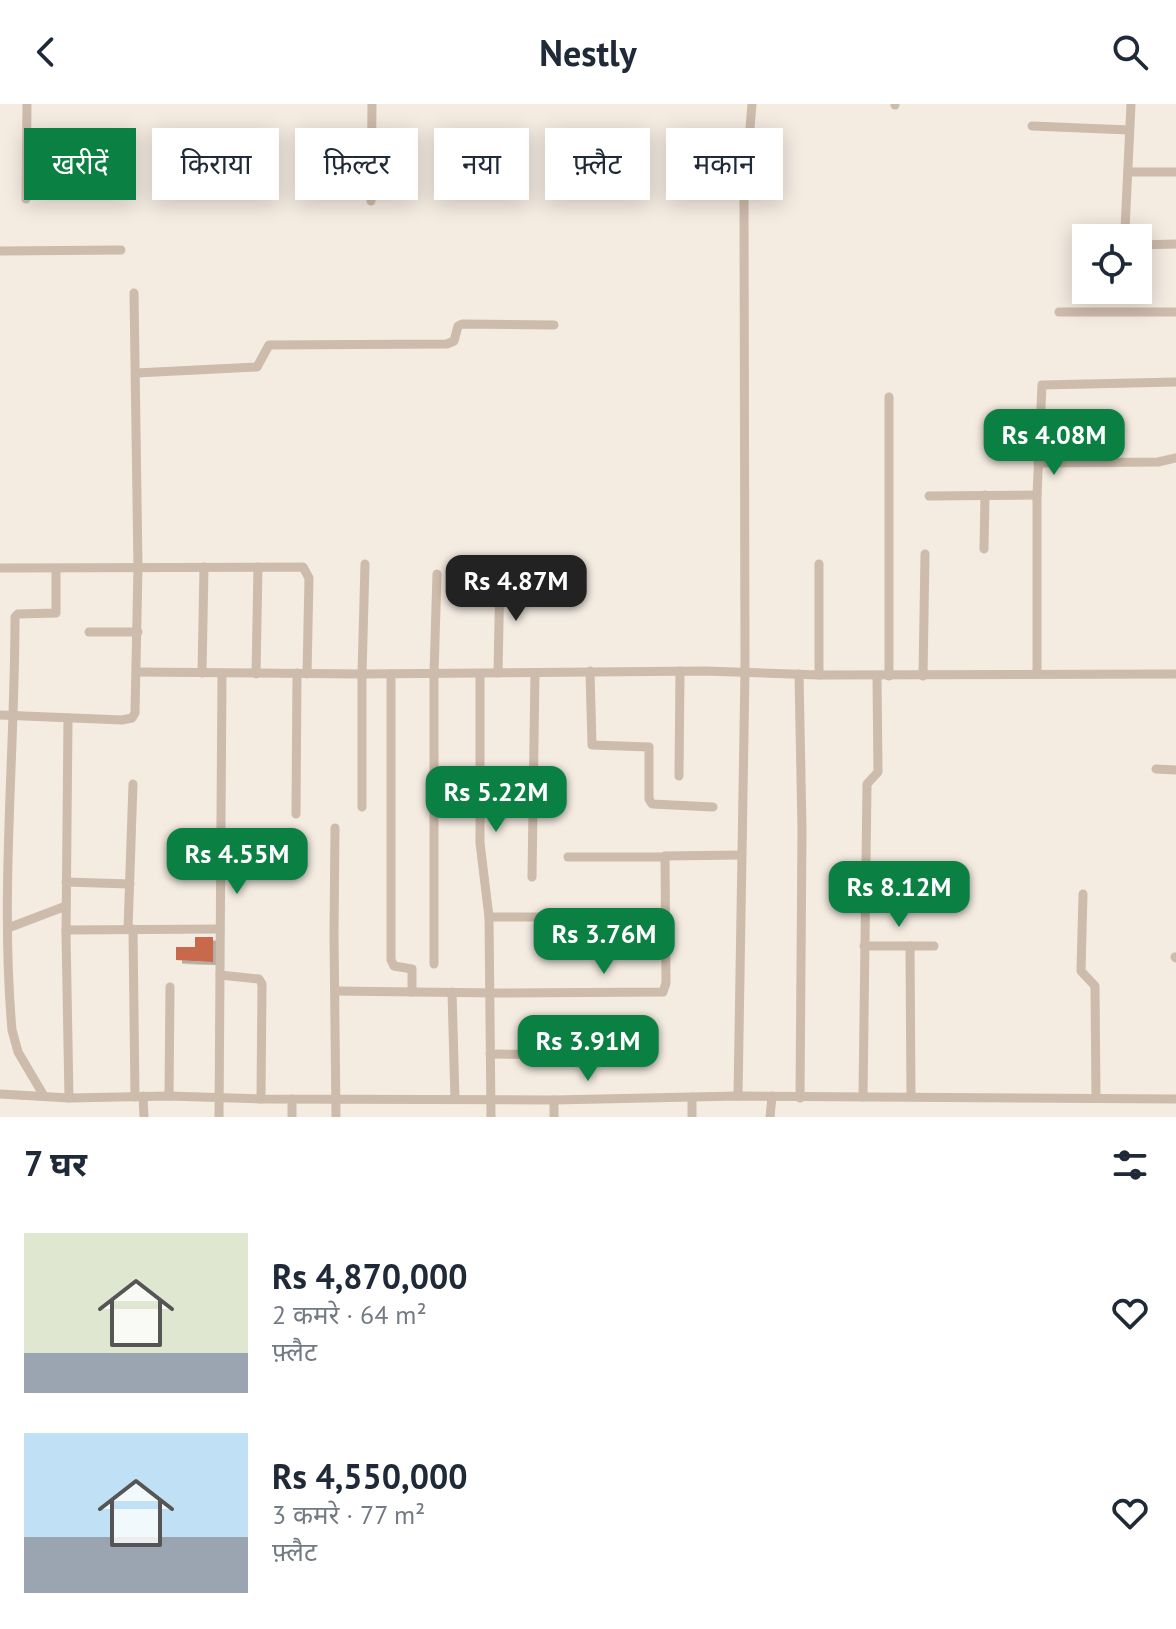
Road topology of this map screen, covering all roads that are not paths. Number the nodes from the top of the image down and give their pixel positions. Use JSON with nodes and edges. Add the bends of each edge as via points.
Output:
{"nodes":[{"id":1,"x":27,"y":104,"type":"edge"},
{"id":2,"x":372,"y":104,"type":"edge"},
{"id":3,"x":752,"y":104,"type":"edge"},
{"id":4,"x":1131,"y":104,"type":"edge"},
{"id":5,"x":1032,"y":126,"type":"dead end"},
{"id":6,"x":27,"y":128,"type":"edge"},
{"id":7,"x":1129,"y":130,"type":"junction"},
{"id":8,"x":1128,"y":172,"type":"junction"},
{"id":9,"x":1176,"y":172,"type":"edge"},
{"id":10,"x":371,"y":201,"type":"dead end"},
{"id":11,"x":1125,"y":224,"type":"edge"},
{"id":12,"x":1176,"y":244,"type":"edge"},
{"id":13,"x":1152,"y":245,"type":"edge"},
{"id":14,"x":121,"y":250,"type":"dead end"},
{"id":15,"x":0,"y":251,"type":"edge"},
{"id":16,"x":134,"y":293,"type":"dead end"},
{"id":17,"x":1059,"y":312,"type":"dead end"},
{"id":18,"x":1176,"y":312,"type":"edge"},
{"id":19,"x":554,"y":325,"type":"dead end"},
{"id":20,"x":136,"y":373,"type":"junction"},
{"id":21,"x":1176,"y":382,"type":"edge"},
{"id":22,"x":889,"y":397,"type":"dead end"},
{"id":23,"x":1176,"y":458,"type":"edge"},
{"id":24,"x":1038,"y":463,"type":"junction"},
{"id":25,"x":985,"y":495,"type":"junction"},
{"id":26,"x":1037,"y":495,"type":"junction"},
{"id":27,"x":929,"y":496,"type":"dead end"},
{"id":28,"x":984,"y":549,"type":"dead end"},
{"id":29,"x":925,"y":554,"type":"dead end"},
{"id":30,"x":365,"y":564,"type":"dead end"},
{"id":31,"x":819,"y":564,"type":"dead end"},
{"id":32,"x":138,"y":567,"type":"junction"},
{"id":33,"x":204,"y":567,"type":"junction"},
{"id":34,"x":258,"y":567,"type":"junction"},
{"id":35,"x":0,"y":568,"type":"edge"},
{"id":36,"x":56,"y":569,"type":"junction"},
{"id":37,"x":500,"y":571,"type":"dead end"},
{"id":38,"x":437,"y":574,"type":"dead end"},
{"id":39,"x":89,"y":632,"type":"dead end"},
{"id":40,"x":138,"y":632,"type":"junction"},
{"id":41,"x":590,"y":671,"type":"junction"},
{"id":42,"x":680,"y":671,"type":"junction"},
{"id":43,"x":745,"y":671,"type":"junction"},
{"id":44,"x":137,"y":672,"type":"junction"},
{"id":45,"x":202,"y":673,"type":"junction"},
{"id":46,"x":498,"y":673,"type":"junction"},
{"id":47,"x":535,"y":673,"type":"junction"},
{"id":48,"x":1037,"y":673,"type":"junction"},
{"id":49,"x":222,"y":674,"type":"junction"},
{"id":50,"x":256,"y":674,"type":"junction"},
{"id":51,"x":302,"y":674,"type":"junction"},
{"id":52,"x":362,"y":674,"type":"junction"},
{"id":53,"x":391,"y":674,"type":"junction"},
{"id":54,"x":434,"y":674,"type":"junction"},
{"id":55,"x":480,"y":674,"type":"junction"},
{"id":56,"x":799,"y":674,"type":"junction"},
{"id":57,"x":1176,"y":674,"type":"edge"},
{"id":58,"x":819,"y":675,"type":"junction"},
{"id":59,"x":877,"y":676,"type":"junction"},
{"id":60,"x":889,"y":676,"type":"junction"},
{"id":61,"x":923,"y":676,"type":"junction"},
{"id":62,"x":0,"y":715,"type":"edge"},
{"id":63,"x":15,"y":715,"type":"junction"},
{"id":64,"x":68,"y":718,"type":"junction"},
{"id":65,"x":1156,"y":769,"type":"dead end"},
{"id":66,"x":1176,"y":770,"type":"edge"},
{"id":67,"x":679,"y":776,"type":"dead end"},
{"id":68,"x":133,"y":784,"type":"dead end"},
{"id":69,"x":362,"y":807,"type":"dead end"},
{"id":70,"x":713,"y":807,"type":"dead end"},
{"id":71,"x":296,"y":814,"type":"dead end"},
{"id":72,"x":335,"y":828,"type":"dead end"},
{"id":73,"x":741,"y":855,"type":"junction"},
{"id":74,"x":568,"y":857,"type":"dead end"},
{"id":75,"x":665,"y":857,"type":"junction"},
{"id":76,"x":532,"y":877,"type":"dead end"},
{"id":77,"x":66,"y":882,"type":"junction"},
{"id":78,"x":130,"y":884,"type":"junction"},
{"id":79,"x":1083,"y":894,"type":"dead end"},
{"id":80,"x":0,"y":898,"type":"edge"},
{"id":81,"x":66,"y":906,"type":"junction"},
{"id":82,"x":8,"y":907,"type":"junction"},
{"id":83,"x":489,"y":917,"type":"junction"},
{"id":84,"x":594,"y":917,"type":"dead end"},
{"id":85,"x":8,"y":928,"type":"junction"},
{"id":86,"x":130,"y":929,"type":"junction"},
{"id":87,"x":220,"y":929,"type":"junction"},
{"id":88,"x":66,"y":930,"type":"junction"},
{"id":89,"x":864,"y":946,"type":"junction"},
{"id":90,"x":910,"y":946,"type":"junction"},
{"id":91,"x":934,"y":946,"type":"dead end"},
{"id":92,"x":434,"y":964,"type":"dead end"},
{"id":93,"x":220,"y":975,"type":"junction"},
{"id":94,"x":170,"y":987,"type":"dead end"},
{"id":95,"x":335,"y":991,"type":"junction"},
{"id":96,"x":412,"y":992,"type":"junction"},
{"id":97,"x":452,"y":992,"type":"junction"},
{"id":98,"x":490,"y":993,"type":"junction"},
{"id":99,"x":490,"y":1054,"type":"junction"},
{"id":100,"x":612,"y":1055,"type":"dead end"},
{"id":101,"x":0,"y":1094,"type":"edge"},
{"id":102,"x":44,"y":1096,"type":"junction"},
{"id":103,"x":169,"y":1096,"type":"junction"},
{"id":104,"x":738,"y":1096,"type":"junction"},
{"id":105,"x":772,"y":1096,"type":"junction"},
{"id":106,"x":911,"y":1096,"type":"junction"},
{"id":107,"x":139,"y":1097,"type":"junction"},
{"id":108,"x":220,"y":1097,"type":"junction"},
{"id":109,"x":692,"y":1097,"type":"junction"},
{"id":110,"x":863,"y":1097,"type":"junction"},
{"id":111,"x":69,"y":1098,"type":"junction"},
{"id":112,"x":800,"y":1098,"type":"junction"},
{"id":113,"x":1096,"y":1098,"type":"junction"},
{"id":114,"x":261,"y":1099,"type":"junction"},
{"id":115,"x":292,"y":1099,"type":"junction"},
{"id":116,"x":336,"y":1099,"type":"junction"},
{"id":117,"x":455,"y":1099,"type":"junction"},
{"id":118,"x":491,"y":1099,"type":"junction"},
{"id":119,"x":1176,"y":1099,"type":"edge"},
{"id":120,"x":554,"y":1100,"type":"junction"},
{"id":121,"x":144,"y":1117,"type":"edge"},
{"id":122,"x":219,"y":1117,"type":"edge"},
{"id":123,"x":292,"y":1117,"type":"edge"},
{"id":124,"x":336,"y":1117,"type":"edge"},
{"id":125,"x":491,"y":1117,"type":"edge"},
{"id":126,"x":554,"y":1117,"type":"edge"},
{"id":127,"x":692,"y":1117,"type":"edge"},
{"id":128,"x":770,"y":1117,"type":"edge"}],
"edges":[{"from":1,"to":6,"type":"street"},
{"from":2,"to":10,"type":"street"},
{"from":3,"to":43,"type":"street","via":[[744,201]]},
{"from":4,"to":7,"type":"street"},
{"from":5,"to":7,"type":"street"},
{"from":7,"to":8,"type":"street"},
{"from":8,"to":9,"type":"street"},
{"from":8,"to":11,"type":"street"},
{"from":12,"to":13,"type":"street"},
{"from":14,"to":15,"type":"street"},
{"from":16,"to":20,"type":"street"},
{"from":17,"to":18,"type":"street"},
{"from":19,"to":20,"type":"street","via":[[462,324],[447,344],[269,345],[257,367]]},
{"from":20,"to":32,"type":"street"},
{"from":21,"to":24,"type":"street","via":[[1044,383]]},
{"from":22,"to":60,"type":"street"},
{"from":23,"to":24,"type":"street"},
{"from":24,"to":26,"type":"street"},
{"from":25,"to":26,"type":"street"},
{"from":25,"to":27,"type":"street"},
{"from":25,"to":28,"type":"street"},
{"from":26,"to":48,"type":"street"},
{"from":29,"to":61,"type":"street"},
{"from":30,"to":52,"type":"street"},
{"from":31,"to":58,"type":"street"},
{"from":32,"to":33,"type":"street"},
{"from":32,"to":36,"type":"street"},
{"from":32,"to":40,"type":"street"},
{"from":33,"to":34,"type":"street"},
{"from":33,"to":45,"type":"street"},
{"from":34,"to":50,"type":"street"},
{"from":34,"to":51,"type":"street","via":[[307,571]]},
{"from":35,"to":36,"type":"street"},
{"from":36,"to":63,"type":"street","via":[[56,613],[15,616]]},
{"from":37,"to":46,"type":"street"},
{"from":38,"to":54,"type":"street"},
{"from":39,"to":40,"type":"street"},
{"from":40,"to":44,"type":"street"},
{"from":41,"to":42,"type":"street"},
{"from":41,"to":47,"type":"street"},
{"from":41,"to":70,"type":"street","via":[[592,745],[649,747],[652,804]]},
{"from":42,"to":43,"type":"street"},
{"from":42,"to":67,"type":"street"},
{"from":43,"to":56,"type":"street"},
{"from":43,"to":73,"type":"street"},
{"from":44,"to":45,"type":"street"},
{"from":44,"to":64,"type":"street","via":[[132,718]]},
{"from":45,"to":49,"type":"street"},
{"from":46,"to":47,"type":"street"},
{"from":46,"to":55,"type":"street"},
{"from":47,"to":76,"type":"street"},
{"from":48,"to":57,"type":"street"},
{"from":48,"to":61,"type":"street"},
{"from":49,"to":50,"type":"street"},
{"from":49,"to":87,"type":"street"},
{"from":50,"to":51,"type":"street"},
{"from":51,"to":52,"type":"street"},
{"from":51,"to":71,"type":"street"},
{"from":52,"to":53,"type":"street"},
{"from":52,"to":69,"type":"street"},
{"from":53,"to":54,"type":"street"},
{"from":53,"to":96,"type":"street","via":[[391,960],[394,966],[412,969]]},
{"from":54,"to":55,"type":"street"},
{"from":54,"to":92,"type":"street"},
{"from":55,"to":83,"type":"street","via":[[480,843]]},
{"from":56,"to":58,"type":"street"},
{"from":56,"to":112,"type":"street"},
{"from":58,"to":59,"type":"street"},
{"from":59,"to":60,"type":"street"},
{"from":59,"to":89,"type":"street","via":[[878,772],[867,784]]},
{"from":60,"to":61,"type":"street"},
{"from":62,"to":63,"type":"street"},
{"from":63,"to":64,"type":"street"},
{"from":63,"to":82,"type":"street"},
{"from":64,"to":77,"type":"street"},
{"from":65,"to":66,"type":"street"},
{"from":68,"to":78,"type":"street"},
{"from":72,"to":95,"type":"street"},
{"from":73,"to":75,"type":"street"},
{"from":73,"to":104,"type":"street"},
{"from":74,"to":75,"type":"street"},
{"from":75,"to":98,"type":"street","via":[[664,991]]},
{"from":77,"to":78,"type":"street"},
{"from":77,"to":81,"type":"street"},
{"from":78,"to":86,"type":"street"},
{"from":79,"to":113,"type":"street","via":[[1081,971],[1095,986]]},
{"from":80,"to":82,"type":"street"},
{"from":81,"to":85,"type":"street"},
{"from":81,"to":88,"type":"street"},
{"from":82,"to":85,"type":"street"},
{"from":83,"to":84,"type":"street"},
{"from":83,"to":98,"type":"street"},
{"from":85,"to":102,"type":"street","via":[[12,1030],[18,1052]]},
{"from":86,"to":87,"type":"street"},
{"from":86,"to":88,"type":"street"},
{"from":86,"to":107,"type":"street"},
{"from":87,"to":93,"type":"street"},
{"from":88,"to":111,"type":"street"},
{"from":89,"to":90,"type":"street"},
{"from":89,"to":110,"type":"street"},
{"from":90,"to":91,"type":"street"},
{"from":90,"to":106,"type":"street"},
{"from":93,"to":108,"type":"street"},
{"from":93,"to":114,"type":"street","via":[[253,977],[262,984]]},
{"from":94,"to":103,"type":"street"},
{"from":95,"to":96,"type":"street"},
{"from":95,"to":116,"type":"street"},
{"from":96,"to":97,"type":"street"},
{"from":97,"to":98,"type":"street"},
{"from":97,"to":117,"type":"street"},
{"from":98,"to":99,"type":"street"},
{"from":99,"to":100,"type":"street"},
{"from":99,"to":118,"type":"street"},
{"from":101,"to":102,"type":"street"},
{"from":102,"to":111,"type":"street"},
{"from":103,"to":107,"type":"street"},
{"from":103,"to":108,"type":"street"},
{"from":104,"to":105,"type":"street"},
{"from":104,"to":109,"type":"street"},
{"from":105,"to":112,"type":"street"},
{"from":105,"to":128,"type":"street"},
{"from":106,"to":110,"type":"street"},
{"from":106,"to":113,"type":"street"},
{"from":107,"to":111,"type":"street"},
{"from":107,"to":121,"type":"street"},
{"from":108,"to":114,"type":"street"},
{"from":108,"to":122,"type":"street"},
{"from":109,"to":120,"type":"street"},
{"from":109,"to":127,"type":"street"},
{"from":110,"to":112,"type":"street"},
{"from":113,"to":119,"type":"street"},
{"from":114,"to":115,"type":"street"},
{"from":115,"to":116,"type":"street"},
{"from":115,"to":123,"type":"street"},
{"from":116,"to":117,"type":"street"},
{"from":116,"to":124,"type":"street"},
{"from":117,"to":118,"type":"street"},
{"from":118,"to":120,"type":"street"},
{"from":118,"to":125,"type":"street"},
{"from":120,"to":126,"type":"street"}]}
